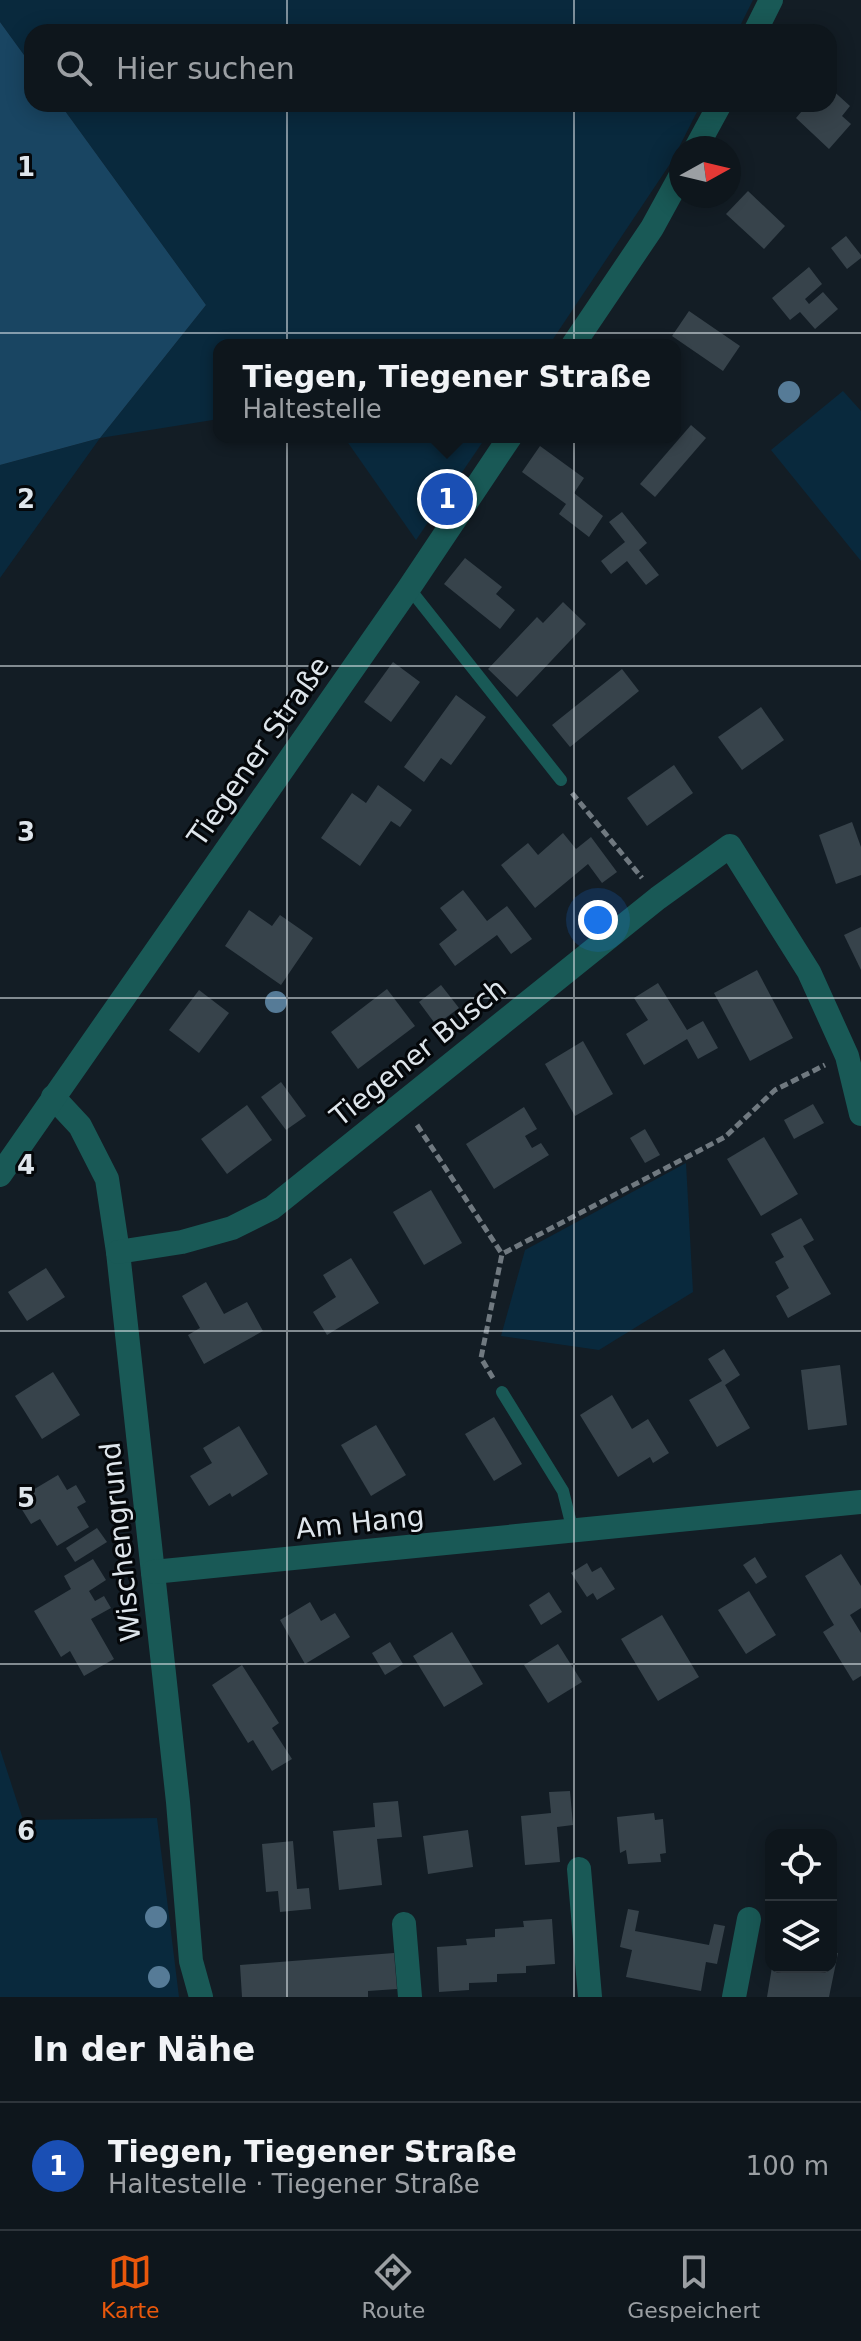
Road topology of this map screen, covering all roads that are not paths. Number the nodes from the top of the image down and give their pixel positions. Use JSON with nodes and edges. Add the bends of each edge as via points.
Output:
{"nodes":[{"id":1,"x":771,"y":0,"type":"edge"},
{"id":2,"x":759,"y":24,"type":"edge"},
{"id":3,"x":716,"y":112,"type":"edge"},
{"id":4,"x":703,"y":136,"type":"edge"},
{"id":5,"x":669,"y":197,"type":"edge"},
{"id":6,"x":577,"y":339,"type":"edge"},
{"id":7,"x":506,"y":443,"type":"edge"},
{"id":8,"x":409,"y":588,"type":"junction"},
{"id":9,"x":561,"y":780,"type":"road end"},
{"id":10,"x":53,"y":1097,"type":"junction"},
{"id":11,"x":861,"y":1114,"type":"edge"},
{"id":12,"x":0,"y":1175,"type":"edge"},
{"id":13,"x":118,"y":1252,"type":"junction"},
{"id":14,"x":502,"y":1392,"type":"road end"},
{"id":15,"x":861,"y":1502,"type":"edge"},
{"id":16,"x":573,"y":1531,"type":"junction"},
{"id":17,"x":153,"y":1572,"type":"junction"},
{"id":18,"x":579,"y":1869,"type":"dead end"},
{"id":19,"x":749,"y":1919,"type":"dead end"},
{"id":20,"x":404,"y":1924,"type":"dead end"},
{"id":21,"x":201,"y":1997,"type":"edge"},
{"id":22,"x":410,"y":1997,"type":"edge"},
{"id":23,"x":590,"y":1997,"type":"edge"},
{"id":24,"x":734,"y":1997,"type":"edge"}],
"edges":[{"from":1,"to":2,"type":"street"},
{"from":3,"to":4,"type":"street"},
{"from":5,"to":6,"type":"street"},
{"from":7,"to":8,"type":"street","name":"Tiegener Straße"},
{"from":8,"to":9,"type":"lane"},
{"from":8,"to":10,"type":"street","name":"Tiegener Straße"},
{"from":10,"to":12,"type":"street","name":"Tiegener Straße"},
{"from":10,"to":13,"type":"street","name":"Wischengrund","via":[[80,1126],[107,1179]]},
{"from":11,"to":13,"type":"street","name":"Tiegener Busch","via":[[847,1056],[809,972],[730,846],[272,1208],[220,1232]]},
{"from":13,"to":17,"type":"street","name":"Wischengrund"},
{"from":14,"to":16,"type":"lane","via":[[563,1491]]},
{"from":15,"to":16,"type":"street","name":"Am Hang"},
{"from":16,"to":17,"type":"street","name":"Am Hang"},
{"from":17,"to":21,"type":"street","name":"Wischengrund","via":[[191,1961]]},
{"from":18,"to":23,"type":"street"},
{"from":19,"to":24,"type":"street"},
{"from":20,"to":22,"type":"street"}]}
